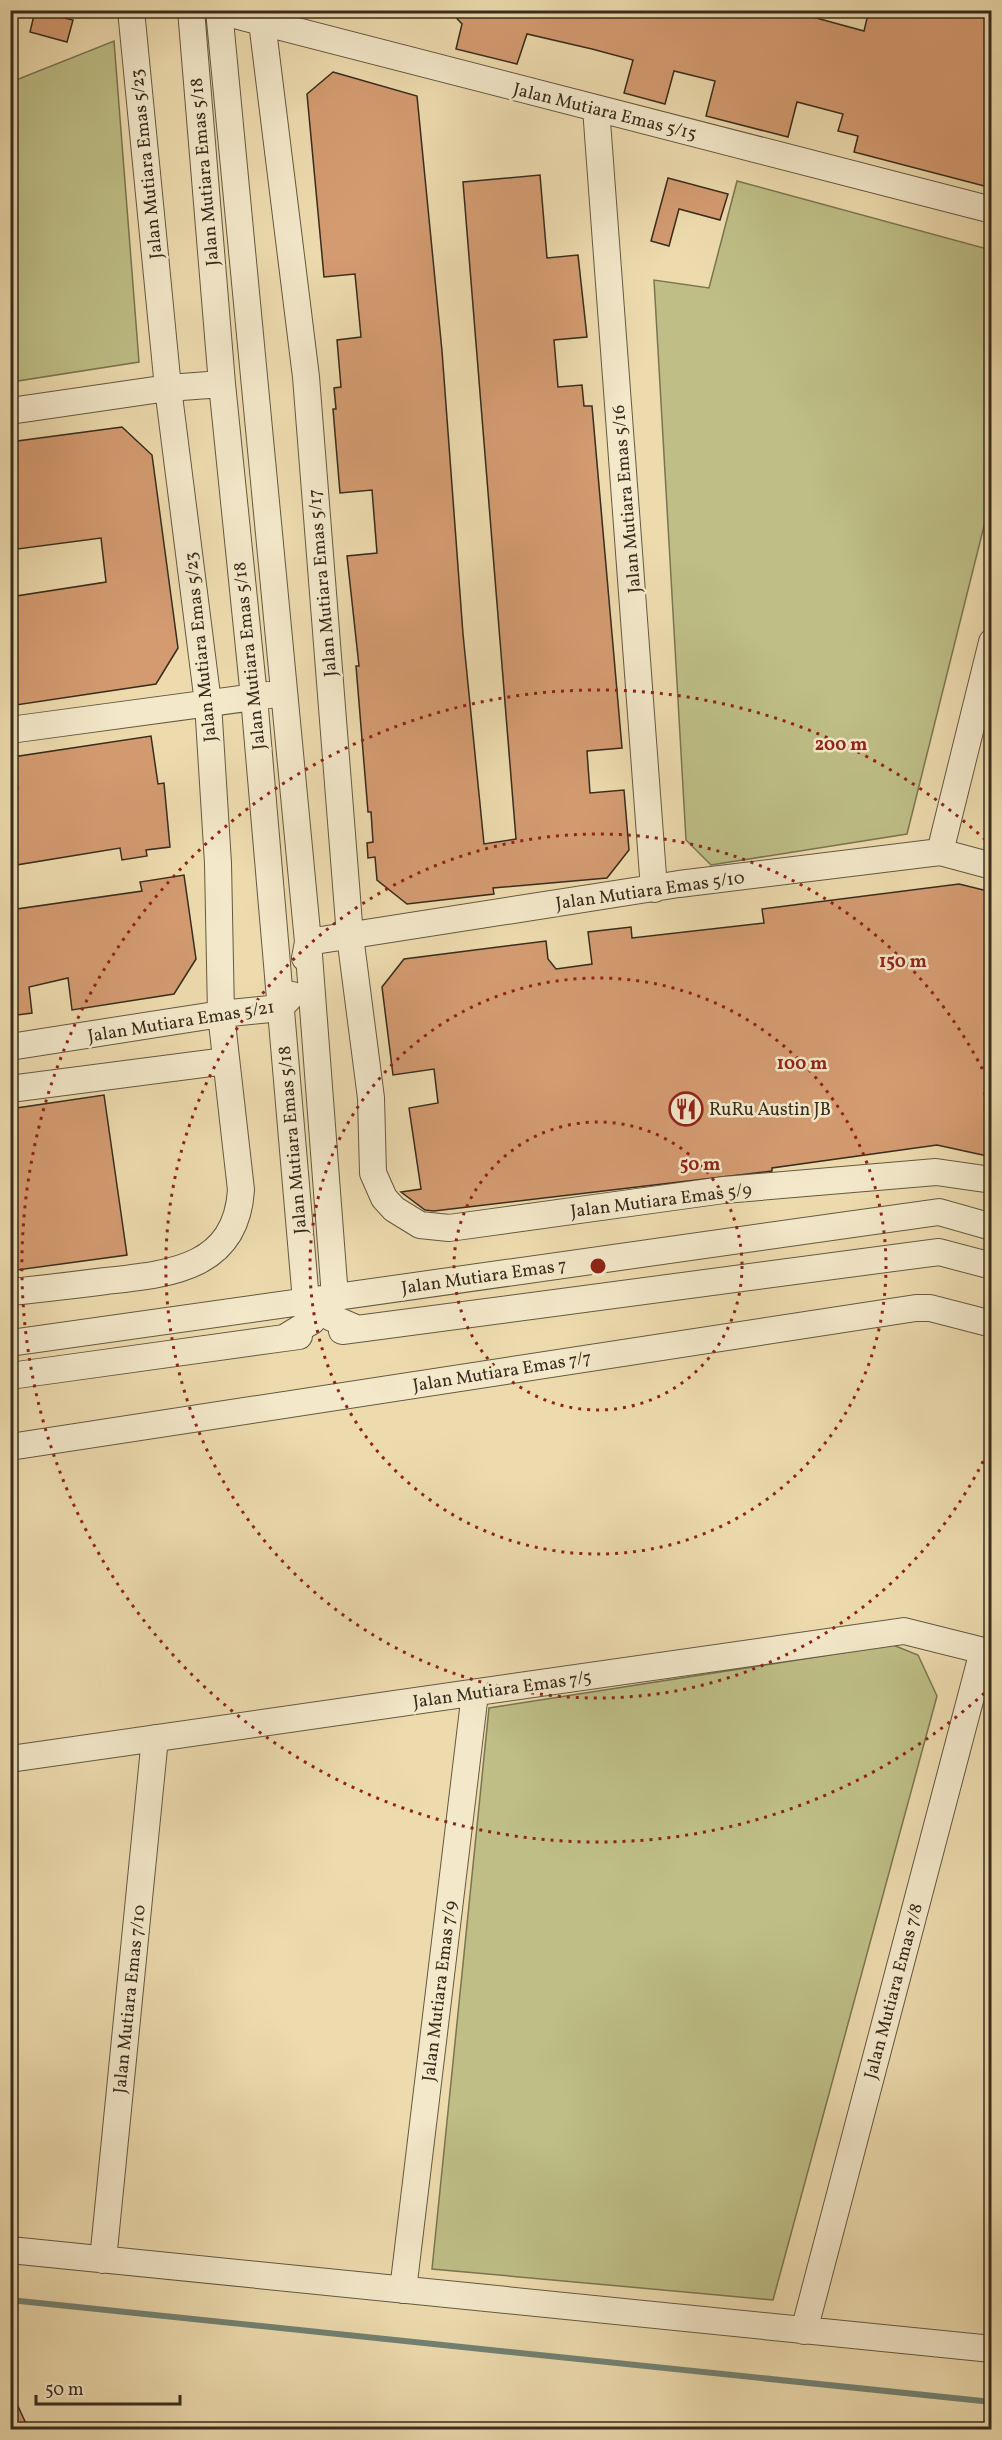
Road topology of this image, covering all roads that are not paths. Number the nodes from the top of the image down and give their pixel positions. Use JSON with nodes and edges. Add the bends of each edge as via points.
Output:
{"nodes":[{"id":1,"x":131,"y":10,"type":"edge"},
{"id":2,"x":190,"y":10,"type":"edge"},
{"id":3,"x":219,"y":11,"type":"edge"},
{"id":4,"x":263,"y":16,"type":"edge"},
{"id":5,"x":596,"y":108,"type":"junction"},
{"id":6,"x":992,"y":210,"type":"edge"},
{"id":7,"x":222,"y":384,"type":"junction"},
{"id":8,"x":168,"y":388,"type":"junction"},
{"id":9,"x":10,"y":411,"type":"edge"},
{"id":10,"x":992,"y":642,"type":"edge"},
{"id":11,"x":285,"y":693,"type":"junction"},
{"id":12,"x":254,"y":698,"type":"junction"},
{"id":13,"x":208,"y":703,"type":"junction"},
{"id":14,"x":10,"y":730,"type":"edge"},
{"id":15,"x":940,"y":852,"type":"junction"},
{"id":16,"x":992,"y":866,"type":"edge"},
{"id":17,"x":654,"y":889,"type":"junction"},
{"id":18,"x":350,"y":936,"type":"junction"},
{"id":19,"x":308,"y":942,"type":"junction"},
{"id":20,"x":280,"y":1008,"type":"junction"},
{"id":21,"x":221,"y":1014,"type":"junction"},
{"id":22,"x":10,"y":1047,"type":"edge"},
{"id":23,"x":226,"y":1060,"type":"junction"},
{"id":24,"x":10,"y":1089,"type":"edge"},
{"id":25,"x":370,"y":1157,"type":"joint"},
{"id":26,"x":992,"y":1180,"type":"edge"},
{"id":27,"x":992,"y":1227,"type":"edge"},
{"id":28,"x":992,"y":1266,"type":"edge"},
{"id":29,"x":10,"y":1292,"type":"edge"},
{"id":30,"x":321,"y":1303,"type":"junction"},
{"id":31,"x":992,"y":1324,"type":"edge"},
{"id":32,"x":357,"y":1329,"type":"junction"},
{"id":33,"x":284,"y":1338,"type":"junction"},
{"id":34,"x":10,"y":1343,"type":"edge"},
{"id":35,"x":10,"y":1376,"type":"edge"},
{"id":36,"x":10,"y":1447,"type":"edge"},
{"id":37,"x":987,"y":1652,"type":"edge"},
{"id":38,"x":475,"y":1693,"type":"junction"},
{"id":39,"x":155,"y":1738,"type":"junction"},
{"id":40,"x":10,"y":1759,"type":"edge"},
{"id":41,"x":10,"y":2250,"type":"edge"},
{"id":42,"x":103,"y":2260,"type":"junction"},
{"id":43,"x":403,"y":2290,"type":"junction"},
{"id":44,"x":804,"y":2331,"type":"junction"},
{"id":45,"x":992,"y":2349,"type":"edge"}],
"edges":[{"from":1,"to":8,"type":"street","name":"Jalan Mutiara Emas 5/23"},
{"from":2,"to":7,"type":"street","name":"Jalan Mutiara Emas 5/18"},
{"from":3,"to":4,"type":"street","name":"Jalan Mutiara Emas 5/15"},
{"from":3,"to":11,"type":"street","name":"Jalan Mutiara Emas 5/18"},
{"from":4,"to":5,"type":"street","name":"Jalan Mutiara Emas 5/15"},
{"from":4,"to":18,"type":"street","name":"Jalan Mutiara Emas 5/17","via":[[306,377]]},
{"from":5,"to":6,"type":"street","name":"Jalan Mutiara Emas 5/15"},
{"from":5,"to":17,"type":"street","name":"Jalan Mutiara Emas 5/16"},
{"from":7,"to":8,"type":"street"},
{"from":7,"to":12,"type":"street","name":"Jalan Mutiara Emas 5/18"},
{"from":8,"to":9,"type":"street"},
{"from":8,"to":13,"type":"street","name":"Jalan Mutiara Emas 5/23"},
{"from":10,"to":15,"type":"street"},
{"from":11,"to":12,"type":"street"},
{"from":11,"to":19,"type":"street","name":"Jalan Mutiara Emas 5/18"},
{"from":12,"to":13,"type":"street"},
{"from":12,"to":20,"type":"street","name":"Jalan Mutiara Emas 5/18"},
{"from":13,"to":14,"type":"street"},
{"from":13,"to":21,"type":"street","name":"Jalan Mutiara Emas 5/23","via":[[218,863]]},
{"from":15,"to":16,"type":"street","name":"Jalan Mutiara Emas 5/10"},
{"from":15,"to":17,"type":"street","name":"Jalan Mutiara Emas 5/10"},
{"from":17,"to":18,"type":"street","name":"Jalan Mutiara Emas 5/10"},
{"from":18,"to":19,"type":"street","name":"Jalan Mutiara Emas 5/10"},
{"from":18,"to":25,"type":"street","name":"Jalan Mutiara Emas 5/17","via":[[371,1098]]},
{"from":19,"to":20,"type":"street","name":"Jalan Mutiara Emas 5/21","via":[[297,986]]},
{"from":19,"to":30,"type":"street","name":"Jalan Mutiara Emas 5/18"},
{"from":20,"to":21,"type":"street","name":"Jalan Mutiara Emas 5/21"},
{"from":20,"to":30,"type":"street","name":"Jalan Mutiara Emas 5/18"},
{"from":21,"to":22,"type":"street","name":"Jalan Mutiara Emas 5/21"},
{"from":21,"to":23,"type":"street","name":"Jalan Mutiara Emas 5/23"},
{"from":23,"to":24,"type":"street"},
{"from":23,"to":29,"type":"street","name":"Jalan Mutiara Emas 5/23","via":[[241,1191],[232,1229],[224,1241],[193,1266],[145,1277]]},
{"from":25,"to":26,"type":"street","name":"Jalan Mutiara Emas 5/9","via":[[377,1186],[394,1209],[420,1225],[440,1228],[735,1189],[936,1172]]},
{"from":27,"to":30,"type":"street","name":"Jalan Mutiara Emas 7","via":[[939,1212]]},
{"from":28,"to":32,"type":"street","name":"Jalan Mutiara Emas 7","via":[[939,1252]]},
{"from":30,"to":32,"type":"street"},
{"from":30,"to":33,"type":"street","via":[[305,1327]]},
{"from":30,"to":34,"type":"street","name":"Jalan Mutiara Emas 7"},
{"from":31,"to":36,"type":"street","name":"Jalan Mutiara Emas 7/7","via":[[916,1308]]},
{"from":32,"to":33,"type":"street","name":"Jalan Mutiara Emas 7"},
{"from":33,"to":35,"type":"street","name":"Jalan Mutiara Emas 7"},
{"from":37,"to":38,"type":"street","name":"Jalan Mutiara Emas 7/5","via":[[904,1631]]},
{"from":37,"to":44,"type":"street","name":"Jalan Mutiara Emas 7/8"},
{"from":38,"to":39,"type":"street","name":"Jalan Mutiara Emas 7/5"},
{"from":38,"to":43,"type":"street","name":"Jalan Mutiara Emas 7/9"},
{"from":39,"to":40,"type":"street","name":"Jalan Mutiara Emas 7/5"},
{"from":39,"to":42,"type":"street","name":"Jalan Mutiara Emas 7/10"},
{"from":41,"to":42,"type":"street"},
{"from":42,"to":43,"type":"street"},
{"from":43,"to":44,"type":"street"},
{"from":44,"to":45,"type":"street"}]}
